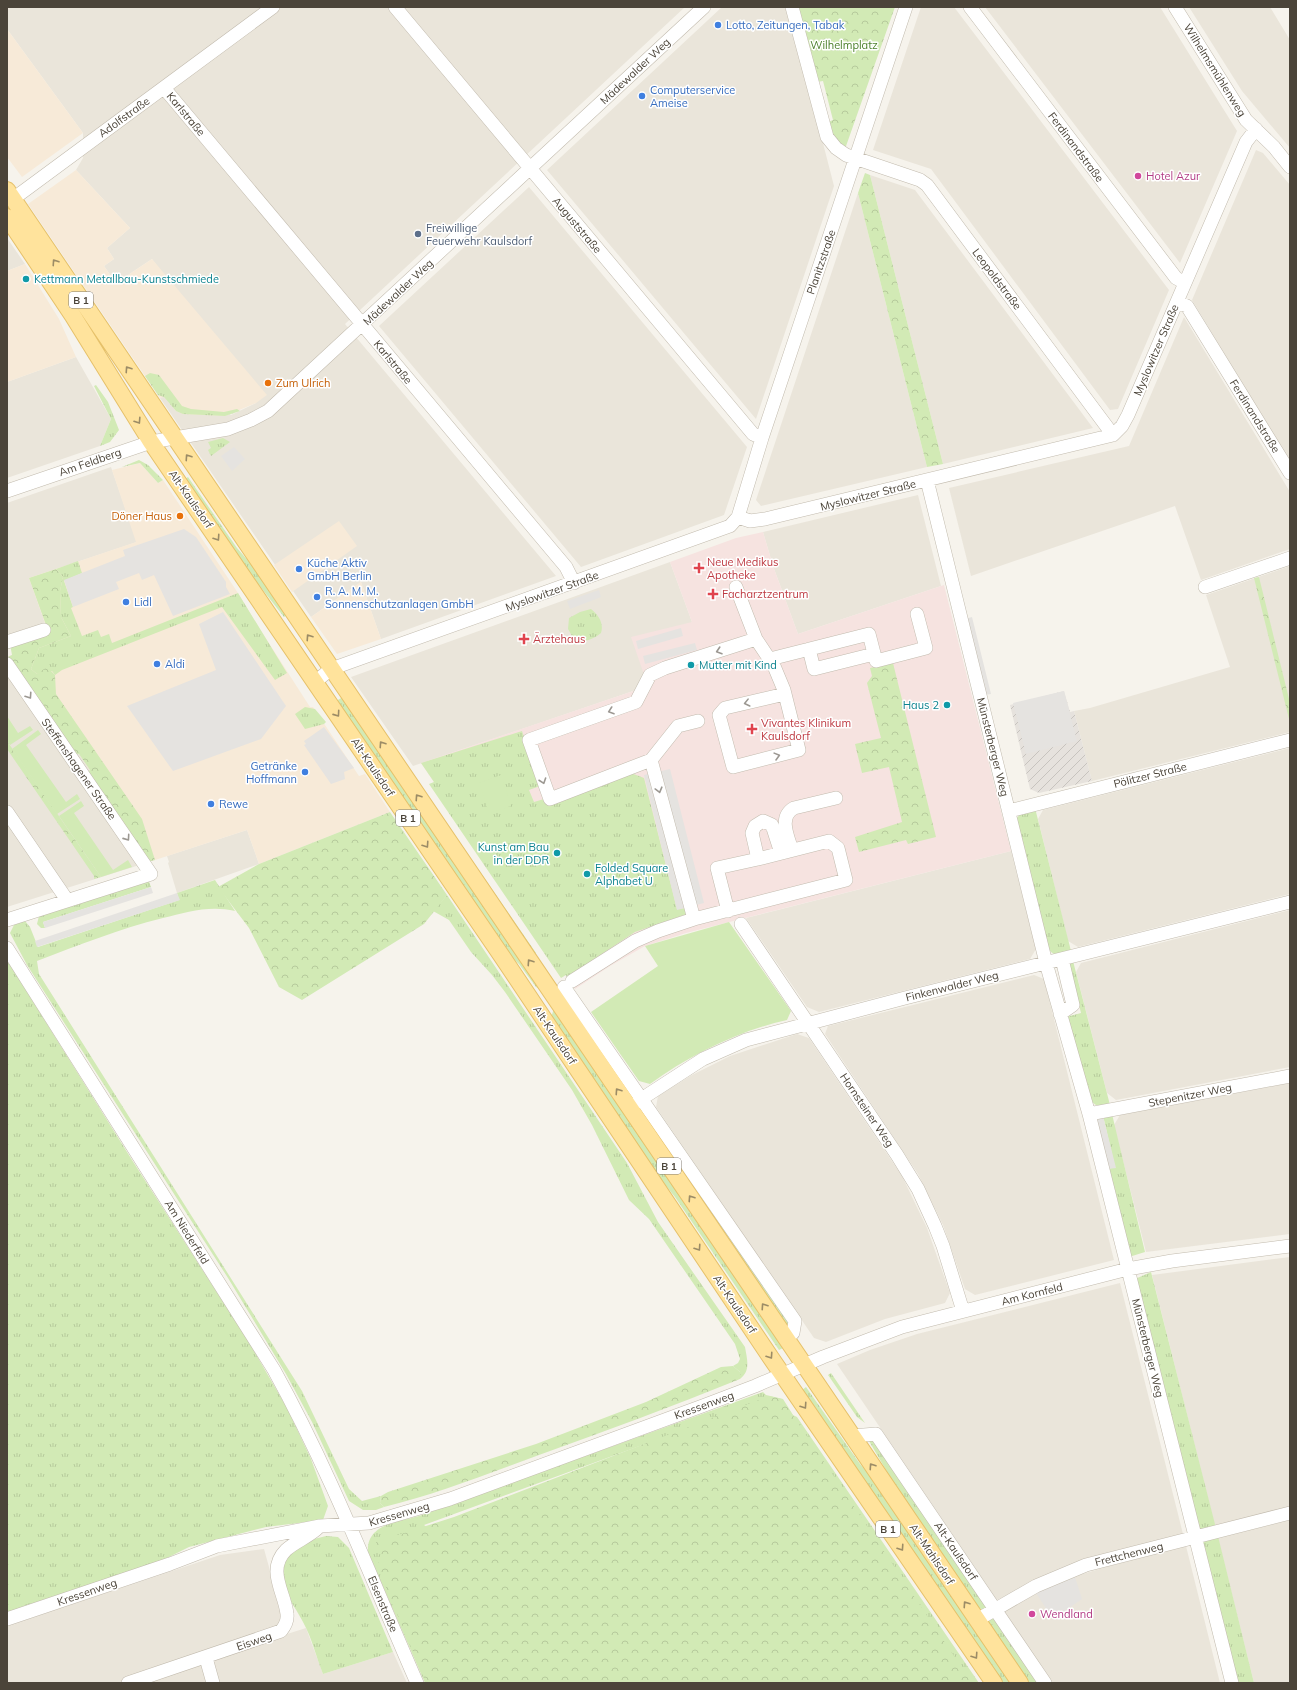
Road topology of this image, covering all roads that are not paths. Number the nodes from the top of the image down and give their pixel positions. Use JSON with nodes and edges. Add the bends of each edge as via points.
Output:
{"nodes":[{"id":1,"x":273,"y":7,"type":"edge"},
{"id":2,"x":395,"y":7,"type":"edge"},
{"id":3,"x":704,"y":7,"type":"edge"},
{"id":4,"x":792,"y":7,"type":"edge"},
{"id":5,"x":906,"y":7,"type":"edge"},
{"id":6,"x":970,"y":7,"type":"edge"},
{"id":7,"x":1175,"y":7,"type":"edge"},
{"id":8,"x":164,"y":88,"type":"junction"},
{"id":9,"x":1256,"y":129,"type":"junction"},
{"id":10,"x":856,"y":159,"type":"junction"},
{"id":11,"x":1290,"y":166,"type":"edge"},
{"id":12,"x":530,"y":168,"type":"junction"},
{"id":13,"x":10,"y":194,"type":"edge"},
{"id":14,"x":7,"y":217,"type":"edge"},
{"id":15,"x":1185,"y":283,"type":"junction"},
{"id":16,"x":1177,"y":302,"type":"junction"},
{"id":17,"x":362,"y":325,"type":"junction"},
{"id":18,"x":1113,"y":435,"type":"junction"},
{"id":19,"x":174,"y":437,"type":"junction"},
{"id":20,"x":762,"y":438,"type":"junction"},
{"id":21,"x":151,"y":442,"type":"junction"},
{"id":22,"x":1290,"y":473,"type":"edge"},
{"id":23,"x":927,"y":480,"type":"junction"},
{"id":24,"x":7,"y":491,"type":"edge"},
{"id":25,"x":738,"y":517,"type":"junction"},
{"id":26,"x":1290,"y":558,"type":"edge"},
{"id":27,"x":574,"y":583,"type":"junction"},
{"id":28,"x":736,"y":587,"type":"dead end"},
{"id":29,"x":1205,"y":587,"type":"dead end"},
{"id":30,"x":917,"y":614,"type":"dead end"},
{"id":31,"x":44,"y":630,"type":"dead end"},
{"id":32,"x":756,"y":639,"type":"junction"},
{"id":33,"x":7,"y":642,"type":"edge"},
{"id":34,"x":809,"y":649,"type":"junction"},
{"id":35,"x":874,"y":654,"type":"junction"},
{"id":36,"x":770,"y":660,"type":"junction"},
{"id":37,"x":7,"y":664,"type":"edge"},
{"id":38,"x":331,"y":669,"type":"junction"},
{"id":39,"x":315,"y":682,"type":"junction"},
{"id":40,"x":785,"y":694,"type":"junction"},
{"id":41,"x":720,"y":715,"type":"junction"},
{"id":42,"x":1290,"y":740,"type":"edge"},
{"id":43,"x":652,"y":760,"type":"junction"},
{"id":44,"x":836,"y":798,"type":"dead end"},
{"id":45,"x":1009,"y":811,"type":"junction"},
{"id":46,"x":7,"y":812,"type":"edge"},
{"id":47,"x":786,"y":852,"type":"junction"},
{"id":48,"x":758,"y":859,"type":"junction"},
{"id":49,"x":67,"y":900,"type":"junction"},
{"id":50,"x":1290,"y":902,"type":"edge"},
{"id":51,"x":728,"y":911,"type":"junction"},
{"id":52,"x":694,"y":919,"type":"junction"},
{"id":53,"x":7,"y":920,"type":"edge"},
{"id":54,"x":741,"y":924,"type":"dead end"},
{"id":55,"x":7,"y":948,"type":"edge"},
{"id":56,"x":1062,"y":959,"type":"junction"},
{"id":57,"x":1046,"y":963,"type":"junction"},
{"id":58,"x":1060,"y":1014,"type":"junction"},
{"id":59,"x":807,"y":1022,"type":"junction"},
{"id":60,"x":1290,"y":1076,"type":"edge"},
{"id":61,"x":635,"y":1103,"type":"junction"},
{"id":62,"x":1089,"y":1114,"type":"junction"},
{"id":63,"x":1290,"y":1246,"type":"edge"},
{"id":64,"x":1128,"y":1269,"type":"junction"},
{"id":65,"x":963,"y":1311,"type":"junction"},
{"id":66,"x":804,"y":1365,"type":"junction"},
{"id":67,"x":782,"y":1374,"type":"junction"},
{"id":68,"x":852,"y":1436,"type":"junction"},
{"id":69,"x":1290,"y":1513,"type":"edge"},
{"id":70,"x":350,"y":1525,"type":"junction"},
{"id":71,"x":320,"y":1526,"type":"junction"},
{"id":72,"x":1195,"y":1537,"type":"junction"},
{"id":73,"x":995,"y":1609,"type":"junction"},
{"id":74,"x":7,"y":1619,"type":"edge"},
{"id":75,"x":977,"y":1620,"type":"junction"},
{"id":76,"x":206,"y":1658,"type":"junction"},
{"id":77,"x":128,"y":1683,"type":"edge"},
{"id":78,"x":213,"y":1683,"type":"edge"},
{"id":79,"x":417,"y":1683,"type":"edge"},
{"id":80,"x":994,"y":1683,"type":"edge"},
{"id":81,"x":1020,"y":1683,"type":"edge"},
{"id":82,"x":1045,"y":1683,"type":"edge"},
{"id":83,"x":1232,"y":1683,"type":"edge"}],
"edges":[{"from":1,"to":8,"type":"street","name":"Adolfstraße"},
{"from":2,"to":12,"type":"street","name":"Auguststraße"},
{"from":3,"to":12,"type":"street","name":"Mädewalder Weg"},
{"from":4,"to":10,"type":"street","via":[[827,137],[842,154]]},
{"from":5,"to":10,"type":"street","name":"Planitzstraße"},
{"from":6,"to":15,"type":"street","name":"Ferdinandstraße","via":[[1176,278]]},
{"from":7,"to":9,"type":"street","name":"Wilhelmsmühlenweg","via":[[1246,120]]},
{"from":8,"to":13,"type":"street","name":"Adolfstraße"},
{"from":8,"to":17,"type":"street","name":"Karlstraße"},
{"from":9,"to":11,"type":"street","name":"Wilhelmsmühlenweg"},
{"from":9,"to":15,"type":"street","name":"Myslowitzer Straße","via":[[1246,142]]},
{"from":10,"to":18,"type":"street","name":"Leopoldstraße","via":[[920,180],[927,185]]},
{"from":10,"to":20,"type":"street","name":"Planitzstraße"},
{"from":12,"to":17,"type":"street","name":"Mädewalder Weg"},
{"from":12,"to":20,"type":"street","name":"Auguststraße","via":[[753,434]]},
{"from":19,"to":13,"type":"main road","name":"Alt-Kaulsdorf","number":"B 1","one_way":true},
{"from":14,"to":21,"type":"main road","name":"Alt-Kaulsdorf","number":"B 1","one_way":true},
{"from":15,"to":16,"type":"street","name":"Myslowitzer Straße"},
{"from":16,"to":18,"type":"street","name":"Myslowitzer Straße","via":[[1128,415]]},
{"from":16,"to":22,"type":"street","name":"Ferdinandstraße","via":[[1187,306]]},
{"from":17,"to":19,"type":"street","name":"Mädewalder Weg","via":[[268,411],[228,429]]},
{"from":17,"to":27,"type":"street","name":"Karlstraße","via":[[566,567]]},
{"from":18,"to":23,"type":"street","name":"Myslowitzer Straße"},
{"from":19,"to":21,"type":"street","name":"Am Feldberg"},
{"from":38,"to":19,"type":"main road","name":"Alt-Kaulsdorf","number":"B 1","one_way":true},
{"from":20,"to":25,"type":"street","name":"Planitzstraße"},
{"from":21,"to":24,"type":"street","name":"Am Feldberg"},
{"from":21,"to":39,"type":"main road","name":"Alt-Kaulsdorf","number":"B 1","one_way":true},
{"from":23,"to":25,"type":"street","name":"Myslowitzer Straße","via":[[756,521]]},
{"from":23,"to":45,"type":"street","name":"Münsterberger Weg"},
{"from":25,"to":27,"type":"street","name":"Myslowitzer Straße","via":[[730,526]]},
{"from":26,"to":29,"type":"street"},
{"from":27,"to":38,"type":"street","name":"Myslowitzer Straße"},
{"from":28,"to":32,"type":"street"},
{"from":30,"to":35,"type":"street","via":[[926,648],[876,661]]},
{"from":31,"to":33,"type":"street"},
{"from":32,"to":36,"type":"street"},
{"from":32,"to":43,"type":"street","one_way":true,"via":[[665,668],[650,675],[636,702],[529,740],[550,799]]},
{"from":34,"to":35,"type":"street","via":[[869,634]]},
{"from":34,"to":35,"type":"street","via":[[814,669]]},
{"from":34,"to":36,"type":"street"},
{"from":36,"to":40,"type":"street"},
{"from":37,"to":49,"type":"street","name":"Steffenshagener Straße","one_way":true,"via":[[151,874]]},
{"from":38,"to":39,"type":"street","name":"Myslowitzer Straße"},
{"from":61,"to":38,"type":"main road","name":"Alt-Kaulsdorf","number":"B 1","one_way":true},
{"from":39,"to":67,"type":"main road","name":"Alt-Kaulsdorf","number":"B 1","one_way":true},
{"from":40,"to":41,"type":"street","one_way":true,"via":[[725,708]]},
{"from":41,"to":40,"type":"street","one_way":true,"via":[[733,767],[799,750]]},
{"from":41,"to":43,"type":"street","via":[[678,726]]},
{"from":42,"to":45,"type":"street","name":"Pölitzer Straße"},
{"from":43,"to":52,"type":"street","one_way":true},
{"from":44,"to":47,"type":"street","via":[[794,808],[788,812],[785,823]]},
{"from":45,"to":57,"type":"street","name":"Münsterberger Weg"},
{"from":46,"to":49,"type":"street"},
{"from":47,"to":48,"type":"street"},
{"from":47,"to":48,"type":"street","via":[[774,827],[768,822],[760,822],[752,833]]},
{"from":47,"to":51,"type":"street","via":[[829,841],[838,848],[846,880]]},
{"from":48,"to":51,"type":"street","via":[[717,868]]},
{"from":49,"to":53,"type":"street"},
{"from":50,"to":56,"type":"street","name":"Finkenwalder Weg"},
{"from":51,"to":52,"type":"street"},
{"from":52,"to":61,"type":"street","name":"Alt-Kaulsdorf","via":[[636,941],[568,984]]},
{"from":54,"to":59,"type":"street","name":"Hornsteiner Weg"},
{"from":55,"to":70,"type":"street","name":"Am Niederfeld","via":[[274,1370],[294,1406]]},
{"from":56,"to":57,"type":"street","name":"Finkenwalder Weg"},
{"from":56,"to":58,"type":"street","via":[[1073,1005]]},
{"from":57,"to":58,"type":"street","name":"Münsterberger Weg"},
{"from":57,"to":59,"type":"street","name":"Finkenwalder Weg"},
{"from":58,"to":62,"type":"street","name":"Münsterberger Weg"},
{"from":59,"to":61,"type":"street","name":"Finkenwalder Weg","via":[[746,1040],[703,1059]]},
{"from":59,"to":65,"type":"street","name":"Hornsteiner Weg","via":[[898,1154],[918,1190],[943,1246]]},
{"from":60,"to":62,"type":"street","name":"Stepenitzer Weg"},
{"from":61,"to":66,"type":"main road","name":"Alt-Kaulsdorf","number":"B 1"},
{"from":62,"to":64,"type":"street","name":"Münsterberger Weg"},
{"from":63,"to":64,"type":"street","name":"Am Kornfeld"},
{"from":64,"to":65,"type":"street","name":"Am Kornfeld"},
{"from":64,"to":72,"type":"street","name":"Münsterberger Weg"},
{"from":65,"to":66,"type":"street","name":"Am Kornfeld","via":[[902,1327]]},
{"from":66,"to":67,"type":"street","name":"Am Kornfeld"},
{"from":66,"to":68,"type":"main road","name":"Alt-Mahlsdorf","number":"B 1"},
{"from":67,"to":70,"type":"street","name":"Kressenweg","via":[[450,1499],[376,1521]]},
{"from":67,"to":80,"type":"main road","name":"Alt-Mahlsdorf","number":"B 1","one_way":true},
{"from":68,"to":73,"type":"street","name":"Alt-Kaulsdorf","via":[[876,1434]]},
{"from":75,"to":68,"type":"main road","name":"Alt-Mahlsdorf","number":"B 1","one_way":true},
{"from":69,"to":72,"type":"street","name":"Frettchenweg"},
{"from":70,"to":71,"type":"street","name":"Kressenweg"},
{"from":70,"to":79,"type":"street","name":"Elsenstraße"},
{"from":71,"to":74,"type":"street","name":"Kressenweg","via":[[217,1546]]},
{"from":71,"to":76,"type":"street","name":"Eisweg","via":[[285,1551],[280,1559],[277,1581],[288,1615],[281,1632]]},
{"from":72,"to":73,"type":"street","name":"Frettchenweg","via":[[1086,1565],[1036,1586]]},
{"from":72,"to":83,"type":"street","name":"Münsterberger Weg"},
{"from":73,"to":75,"type":"street","name":"Frettchenweg"},
{"from":73,"to":82,"type":"street"},
{"from":75,"to":81,"type":"main road","name":"Alt-Mahlsdorf","number":"B 1"},
{"from":76,"to":77,"type":"street","name":"Eisweg"},
{"from":76,"to":78,"type":"street"}]}
